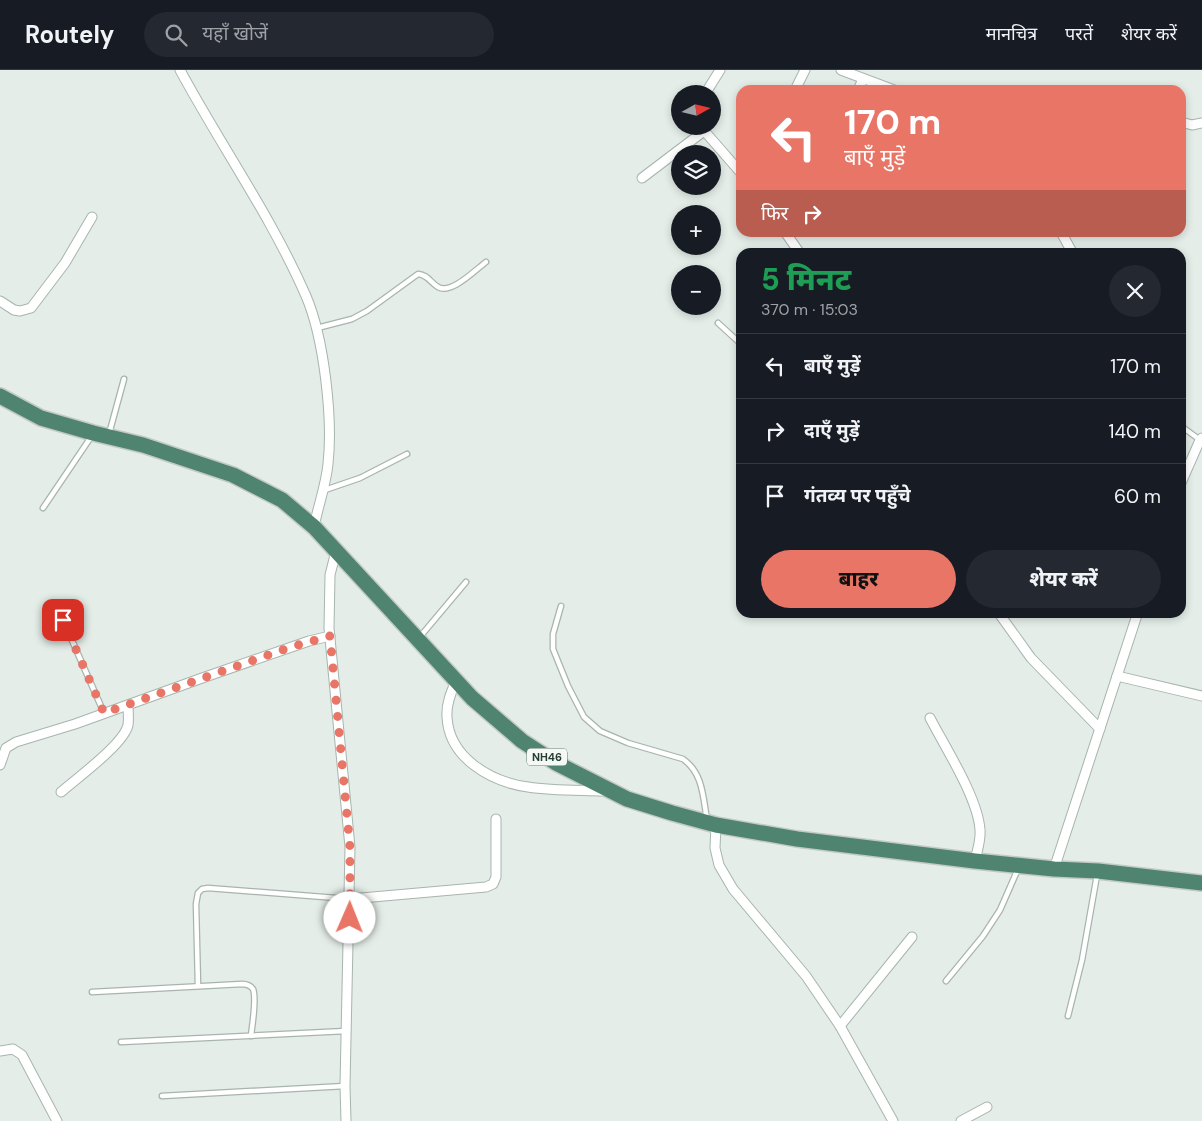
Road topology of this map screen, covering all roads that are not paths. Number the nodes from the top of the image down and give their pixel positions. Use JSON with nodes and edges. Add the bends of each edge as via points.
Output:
{"nodes":[{"id":1,"x":180,"y":70,"type":"edge"},
{"id":2,"x":720,"y":70,"type":"edge"},
{"id":3,"x":805,"y":70,"type":"edge"},
{"id":4,"x":841,"y":70,"type":"edge"},
{"id":5,"x":863,"y":79,"type":"junction"},
{"id":6,"x":711,"y":85,"type":"edge"},
{"id":7,"x":798,"y":85,"type":"edge"},
{"id":8,"x":860,"y":85,"type":"edge"},
{"id":9,"x":880,"y":85,"type":"edge"},
{"id":10,"x":1186,"y":123,"type":"edge"},
{"id":11,"x":1202,"y":123,"type":"edge"},
{"id":12,"x":695,"y":135,"type":"edge"},
{"id":13,"x":707,"y":135,"type":"edge"},
{"id":14,"x":736,"y":167,"type":"edge"},
{"id":15,"x":642,"y":178,"type":"dead end"},
{"id":16,"x":92,"y":217,"type":"dead end"},
{"id":17,"x":790,"y":237,"type":"edge"},
{"id":18,"x":1063,"y":237,"type":"edge"},
{"id":19,"x":796,"y":248,"type":"edge"},
{"id":20,"x":1070,"y":248,"type":"edge"},
{"id":21,"x":486,"y":262,"type":"dead end"},
{"id":22,"x":0,"y":302,"type":"edge"},
{"id":23,"x":718,"y":323,"type":"dead end"},
{"id":24,"x":317,"y":328,"type":"junction"},
{"id":25,"x":736,"y":339,"type":"edge"},
{"id":26,"x":124,"y":380,"type":"dead end"},
{"id":27,"x":0,"y":396,"type":"edge"},
{"id":28,"x":1186,"y":431,"type":"edge"},
{"id":29,"x":93,"y":433,"type":"junction"},
{"id":30,"x":108,"y":436,"type":"junction"},
{"id":31,"x":1200,"y":444,"type":"edge"},
{"id":32,"x":407,"y":454,"type":"dead end"},
{"id":33,"x":1186,"y":473,"type":"edge"},
{"id":34,"x":322,"y":491,"type":"junction"},
{"id":35,"x":43,"y":508,"type":"dead end"},
{"id":36,"x":314,"y":527,"type":"junction"},
{"id":37,"x":336,"y":551,"type":"junction"},
{"id":38,"x":466,"y":582,"type":"dead end"},
{"id":39,"x":561,"y":606,"type":"dead end"},
{"id":40,"x":1002,"y":618,"type":"edge"},
{"id":41,"x":1136,"y":618,"type":"edge"},
{"id":42,"x":63,"y":620,"type":"dead end"},
{"id":43,"x":330,"y":636,"type":"junction"},
{"id":44,"x":418,"y":639,"type":"junction"},
{"id":45,"x":1117,"y":676,"type":"junction"},
{"id":46,"x":456,"y":681,"type":"junction"},
{"id":47,"x":1202,"y":696,"type":"edge"},
{"id":48,"x":128,"y":705,"type":"junction"},
{"id":49,"x":104,"y":713,"type":"junction"},
{"id":50,"x":930,"y":718,"type":"dead end"},
{"id":51,"x":1100,"y":728,"type":"junction"},
{"id":52,"x":3,"y":747,"type":"edge"},
{"id":53,"x":0,"y":765,"type":"edge"},
{"id":54,"x":610,"y":791,"type":"junction"},
{"id":55,"x":61,"y":792,"type":"dead end"},
{"id":56,"x":496,"y":819,"type":"dead end"},
{"id":57,"x":712,"y":823,"type":"junction"},
{"id":58,"x":975,"y":861,"type":"junction"},
{"id":59,"x":1019,"y":865,"type":"junction"},
{"id":60,"x":1054,"y":869,"type":"junction"},
{"id":61,"x":1098,"y":871,"type":"junction"},
{"id":62,"x":1202,"y":883,"type":"edge"},
{"id":63,"x":350,"y":899,"type":"junction"},
{"id":64,"x":912,"y":936,"type":"dead end"},
{"id":65,"x":946,"y":981,"type":"dead end"},
{"id":66,"x":198,"y":986,"type":"junction"},
{"id":67,"x":92,"y":992,"type":"dead end"},
{"id":68,"x":1068,"y":1016,"type":"dead end"},
{"id":69,"x":840,"y":1026,"type":"junction"},
{"id":70,"x":346,"y":1031,"type":"junction"},
{"id":71,"x":251,"y":1036,"type":"junction"},
{"id":72,"x":121,"y":1042,"type":"dead end"},
{"id":73,"x":0,"y":1051,"type":"edge"},
{"id":74,"x":345,"y":1086,"type":"junction"},
{"id":75,"x":162,"y":1096,"type":"dead end"},
{"id":76,"x":987,"y":1107,"type":"dead end"},
{"id":77,"x":57,"y":1121,"type":"edge"},
{"id":78,"x":346,"y":1121,"type":"edge"},
{"id":79,"x":893,"y":1121,"type":"edge"},
{"id":80,"x":961,"y":1121,"type":"edge"}],
"edges":[{"from":1,"to":24,"type":"street","via":[[256,198],[306,296]]},
{"from":2,"to":6,"type":"street"},
{"from":3,"to":7,"type":"street"},
{"from":4,"to":5,"type":"street"},
{"from":5,"to":8,"type":"street"},
{"from":5,"to":9,"type":"street"},
{"from":10,"to":11,"type":"street"},
{"from":12,"to":15,"type":"street"},
{"from":13,"to":14,"type":"street"},
{"from":16,"to":22,"type":"street","via":[[65,264],[31,308],[14,310]]},
{"from":17,"to":19,"type":"street"},
{"from":18,"to":20,"type":"street"},
{"from":21,"to":24,"type":"lane","via":[[455,286],[444,289],[424,274],[418,274],[368,311],[352,319]]},
{"from":23,"to":25,"type":"lane"},
{"from":24,"to":34,"type":"street","via":[[328,408],[328,464]]},
{"from":26,"to":30,"type":"lane"},
{"from":27,"to":29,"type":"highway","number":"NH46","via":[[41,418]]},
{"from":28,"to":31,"type":"lane"},
{"from":29,"to":30,"type":"highway","number":"NH46"},
{"from":29,"to":35,"type":"lane"},
{"from":30,"to":36,"type":"highway","number":"NH46","via":[[233,476],[282,500]]},
{"from":31,"to":33,"type":"street"},
{"from":32,"to":34,"type":"lane","via":[[360,478]]},
{"from":34,"to":36,"type":"street"},
{"from":36,"to":37,"type":"highway","number":"NH46"},
{"from":37,"to":43,"type":"street","via":[[330,575]]},
{"from":37,"to":44,"type":"highway","number":"NH46"},
{"from":38,"to":44,"type":"lane"},
{"from":39,"to":57,"type":"lane","via":[[552,649],[584,717],[600,731],[691,764],[700,780]]},
{"from":40,"to":51,"type":"street","via":[[1031,658]]},
{"from":41,"to":45,"type":"street"},
{"from":42,"to":49,"type":"lane"},
{"from":43,"to":48,"type":"street"},
{"from":43,"to":63,"type":"street","via":[[350,847]]},
{"from":44,"to":46,"type":"highway","number":"NH46"},
{"from":45,"to":47,"type":"street"},
{"from":45,"to":51,"type":"street"},
{"from":46,"to":54,"type":"highway","number":"NH46","via":[[522,741]]},
{"from":46,"to":54,"type":"street","via":[[446,717],[459,750],[475,767],[495,778],[527,787]]},
{"from":48,"to":49,"type":"street"},
{"from":48,"to":55,"type":"street","via":[[128,725],[124,735]]},
{"from":49,"to":52,"type":"street"},
{"from":50,"to":58,"type":"street","via":[[978,815],[980,832]]},
{"from":51,"to":60,"type":"street"},
{"from":52,"to":53,"type":"street"},
{"from":54,"to":57,"type":"highway","number":"NH46","via":[[627,799]]},
{"from":56,"to":63,"type":"street","via":[[496,877],[493,884]]},
{"from":57,"to":58,"type":"highway","number":"NH46","via":[[797,839]]},
{"from":57,"to":69,"type":"street","via":[[719,865],[733,889],[806,976]]},
{"from":58,"to":59,"type":"highway","number":"NH46"},
{"from":59,"to":60,"type":"highway","number":"NH46"},
{"from":59,"to":65,"type":"lane","via":[[1000,910]]},
{"from":60,"to":61,"type":"highway","number":"NH46"},
{"from":61,"to":62,"type":"highway","number":"NH46"},
{"from":61,"to":68,"type":"lane"},
{"from":63,"to":66,"type":"lane","via":[[202,889],[196,904]]},
{"from":63,"to":70,"type":"street"},
{"from":64,"to":69,"type":"street"},
{"from":66,"to":67,"type":"lane"},
{"from":66,"to":71,"type":"lane","via":[[248,985],[254,997]]},
{"from":69,"to":79,"type":"street"},
{"from":70,"to":71,"type":"lane"},
{"from":70,"to":74,"type":"street"},
{"from":71,"to":72,"type":"lane"},
{"from":73,"to":77,"type":"street","via":[[13,1049],[22,1055]]},
{"from":74,"to":75,"type":"lane"},
{"from":74,"to":78,"type":"street"},
{"from":76,"to":80,"type":"street"}]}
